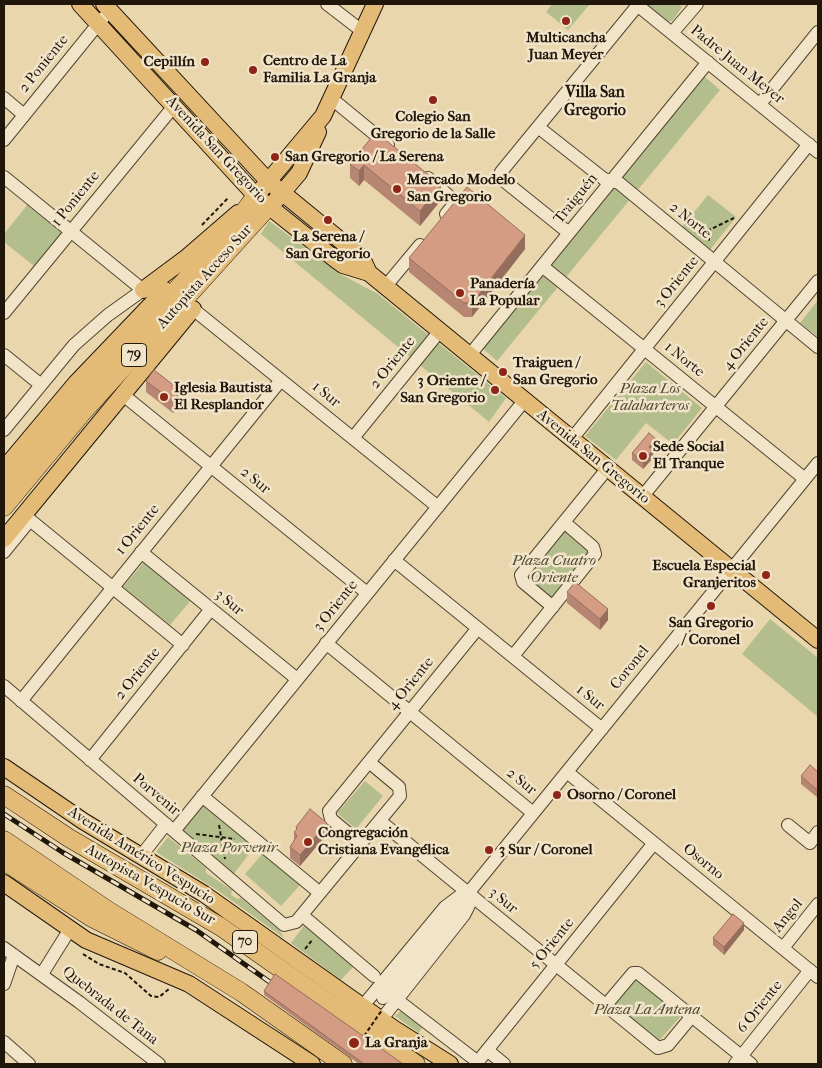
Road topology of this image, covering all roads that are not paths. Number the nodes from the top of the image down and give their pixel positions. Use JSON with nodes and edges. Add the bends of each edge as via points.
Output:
{"nodes":[{"id":1,"x":80,"y":4,"type":"edge"},
{"id":2,"x":328,"y":4,"type":"edge"},
{"id":3,"x":375,"y":4,"type":"edge"},
{"id":4,"x":637,"y":4,"type":"edge"},
{"id":5,"x":696,"y":4,"type":"edge"},
{"id":6,"x":107,"y":7,"type":"edge"},
{"id":7,"x":98,"y":24,"type":"junction"},
{"id":8,"x":362,"y":31,"type":"junction"},
{"id":9,"x":818,"y":32,"type":"edge"},
{"id":10,"x":672,"y":33,"type":"junction"},
{"id":11,"x":708,"y":62,"type":"junction"},
{"id":12,"x":4,"y":98,"type":"edge"},
{"id":13,"x":332,"y":99,"type":"junction"},
{"id":14,"x":760,"y":104,"type":"junction"},
{"id":15,"x":174,"y":106,"type":"junction"},
{"id":16,"x":24,"y":115,"type":"junction"},
{"id":17,"x":323,"y":116,"type":"junction"},
{"id":18,"x":538,"y":127,"type":"junction"},
{"id":19,"x":4,"y":140,"type":"edge"},
{"id":20,"x":814,"y":148,"type":"edge"},
{"id":21,"x":398,"y":153,"type":"edge"},
{"id":22,"x":420,"y":171,"type":"edge"},
{"id":23,"x":4,"y":177,"type":"edge"},
{"id":24,"x":268,"y":181,"type":"junction"},
{"id":25,"x":611,"y":181,"type":"junction"},
{"id":26,"x":283,"y":193,"type":"junction"},
{"id":27,"x":263,"y":201,"type":"junction"},
{"id":28,"x":71,"y":231,"type":"junction"},
{"id":29,"x":569,"y":233,"type":"junction"},
{"id":30,"x":242,"y":237,"type":"junction"},
{"id":31,"x":714,"y":262,"type":"junction"},
{"id":32,"x":542,"y":266,"type":"junction"},
{"id":33,"x":369,"y":273,"type":"junction"},
{"id":34,"x":818,"y":280,"type":"edge"},
{"id":35,"x":385,"y":287,"type":"junction"},
{"id":36,"x":143,"y":290,"type":"junction"},
{"id":37,"x":193,"y":309,"type":"junction"},
{"id":38,"x":4,"y":313,"type":"edge"},
{"id":39,"x":786,"y":320,"type":"junction"},
{"id":40,"x":439,"y":332,"type":"junction"},
{"id":41,"x":818,"y":346,"type":"edge"},
{"id":42,"x":644,"y":349,"type":"junction"},
{"id":43,"x":4,"y":355,"type":"edge"},
{"id":44,"x":469,"y":356,"type":"junction"},
{"id":45,"x":281,"y":380,"type":"junction"},
{"id":46,"x":41,"y":386,"type":"junction"},
{"id":47,"x":122,"y":394,"type":"junction"},
{"id":48,"x":524,"y":401,"type":"junction"},
{"id":49,"x":716,"y":407,"type":"junction"},
{"id":50,"x":4,"y":430,"type":"edge"},
{"id":51,"x":353,"y":438,"type":"junction"},
{"id":52,"x":571,"y":440,"type":"junction"},
{"id":53,"x":79,"y":446,"type":"junction"},
{"id":54,"x":818,"y":463,"type":"edge"},
{"id":55,"x":211,"y":466,"type":"junction"},
{"id":56,"x":4,"y":468,"type":"edge"},
{"id":57,"x":608,"y":469,"type":"junction"},
{"id":58,"x":805,"y":479,"type":"junction"},
{"id":59,"x":4,"y":485,"type":"edge"},
{"id":60,"x":642,"y":497,"type":"junction"},
{"id":61,"x":4,"y":507,"type":"edge"},
{"id":62,"x":438,"y":507,"type":"junction"},
{"id":63,"x":30,"y":520,"type":"junction"},
{"id":64,"x":564,"y":522,"type":"junction"},
{"id":65,"x":4,"y":539,"type":"edge"},
{"id":66,"x":4,"y":552,"type":"edge"},
{"id":67,"x":141,"y":552,"type":"junction"},
{"id":68,"x":394,"y":560,"type":"junction"},
{"id":69,"x":731,"y":570,"type":"junction"},
{"id":70,"x":113,"y":587,"type":"junction"},
{"id":71,"x":367,"y":593,"type":"junction"},
{"id":72,"x":553,"y":607,"type":"junction"},
{"id":73,"x":212,"y":609,"type":"junction"},
{"id":74,"x":478,"y":628,"type":"junction"},
{"id":75,"x":818,"y":640,"type":"edge"},
{"id":76,"x":326,"y":643,"type":"junction"},
{"id":77,"x":182,"y":645,"type":"junction"},
{"id":78,"x":513,"y":656,"type":"junction"},
{"id":79,"x":297,"y":679,"type":"junction"},
{"id":80,"x":4,"y":686,"type":"edge"},
{"id":81,"x":21,"y":700,"type":"junction"},
{"id":82,"x":410,"y":712,"type":"junction"},
{"id":83,"x":602,"y":729,"type":"junction"},
{"id":84,"x":90,"y":760,"type":"junction"},
{"id":85,"x":369,"y":762,"type":"junction"},
{"id":86,"x":4,"y":767,"type":"edge"},
{"id":87,"x":567,"y":772,"type":"junction"},
{"id":88,"x":4,"y":795,"type":"edge"},
{"id":89,"x":202,"y":796,"type":"junction"},
{"id":90,"x":533,"y":813,"type":"junction"},
{"id":91,"x":380,"y":821,"type":"junction"},
{"id":92,"x":788,"y":825,"type":"dead end"},
{"id":93,"x":170,"y":827,"type":"junction"},
{"id":94,"x":818,"y":832,"type":"edge"},
{"id":95,"x":4,"y":840,"type":"edge"},
{"id":96,"x":654,"y":843,"type":"junction"},
{"id":97,"x":361,"y":844,"type":"junction"},
{"id":98,"x":141,"y":856,"type":"junction"},
{"id":99,"x":4,"y":861,"type":"edge"},
{"id":100,"x":4,"y":883,"type":"edge"},
{"id":101,"x":320,"y":893,"type":"junction"},
{"id":102,"x":468,"y":893,"type":"junction"},
{"id":103,"x":818,"y":904,"type":"edge"},
{"id":104,"x":302,"y":915,"type":"junction"},
{"id":105,"x":70,"y":930,"type":"junction"},
{"id":106,"x":783,"y":948,"type":"junction"},
{"id":107,"x":9,"y":952,"type":"edge"},
{"id":108,"x":556,"y":965,"type":"junction"},
{"id":109,"x":211,"y":973,"type":"junction"},
{"id":110,"x":814,"y":973,"type":"edge"},
{"id":111,"x":42,"y":974,"type":"junction"},
{"id":112,"x":374,"y":976,"type":"dead end"},
{"id":113,"x":4,"y":984,"type":"edge"},
{"id":114,"x":606,"y":1005,"type":"junction"},
{"id":115,"x":362,"y":1007,"type":"junction"},
{"id":116,"x":386,"y":1007,"type":"junction"},
{"id":117,"x":692,"y":1016,"type":"junction"},
{"id":118,"x":4,"y":1042,"type":"edge"},
{"id":119,"x":487,"y":1050,"type":"junction"},
{"id":120,"x":743,"y":1062,"type":"edge"},
{"id":121,"x":477,"y":1063,"type":"edge"},
{"id":122,"x":29,"y":1064,"type":"edge"},
{"id":123,"x":159,"y":1064,"type":"edge"},
{"id":124,"x":312,"y":1064,"type":"edge"},
{"id":125,"x":343,"y":1064,"type":"edge"},
{"id":126,"x":416,"y":1064,"type":"edge"},
{"id":127,"x":450,"y":1064,"type":"edge"},
{"id":128,"x":504,"y":1064,"type":"edge"}],
"edges":[{"from":1,"to":7,"type":"main road","name":"Avenida San Gregorio"},
{"from":2,"to":8,"type":"street"},
{"from":3,"to":8,"type":"main road"},
{"from":4,"to":10,"type":"street","name":"Padre Juan Meyer"},
{"from":4,"to":18,"type":"street"},
{"from":5,"to":10,"type":"street"},
{"from":6,"to":7,"type":"street","name":"2 Poniente"},
{"from":6,"to":24,"type":"main road","name":"Avenida San Gregorio"},
{"from":7,"to":15,"type":"main road","name":"Avenida San Gregorio"},
{"from":7,"to":16,"type":"street","name":"2 Poniente"},
{"from":8,"to":13,"type":"main road"},
{"from":9,"to":14,"type":"street"},
{"from":10,"to":11,"type":"street","name":"Padre Juan Meyer"},
{"from":11,"to":14,"type":"street","name":"Padre Juan Meyer"},
{"from":11,"to":25,"type":"street","name":"Traiguén"},
{"from":12,"to":16,"type":"street"},
{"from":13,"to":17,"type":"main road"},
{"from":13,"to":21,"type":"street"},
{"from":14,"to":20,"type":"street","name":"Padre Juan Meyer"},
{"from":15,"to":27,"type":"main road","name":"Avenida San Gregorio"},
{"from":15,"to":28,"type":"street","name":"1 Poniente"},
{"from":16,"to":19,"type":"street","name":"2 Poniente"},
{"from":17,"to":24,"type":"main road"},
{"from":17,"to":26,"type":"main road","via":[[302,166]]},
{"from":18,"to":25,"type":"street","name":"2 Norte","via":[[604,179]]},
{"from":18,"to":29,"type":"street","via":[[502,170],[502,178]]},
{"from":20,"to":31,"type":"street","name":"3 Oriente"},
{"from":22,"to":35,"type":"street","via":[[456,202]]},
{"from":23,"to":28,"type":"street"},
{"from":24,"to":26,"type":"main road","name":"Avenida San Gregorio"},
{"from":24,"to":27,"type":"main road"},
{"from":25,"to":29,"type":"street","name":"Traiguén"},
{"from":25,"to":31,"type":"street","name":"2 Norte","via":[[619,183]]},
{"from":26,"to":27,"type":"main road"},
{"from":26,"to":33,"type":"main road","name":"Avenida San Gregorio","via":[[362,258]]},
{"from":27,"to":30,"type":"highway","name":"Autopista Acceso Sur","number":"79"},
{"from":27,"to":33,"type":"main road","name":"Avenida San Gregorio","via":[[336,260]]},
{"from":27,"to":36,"type":"main road"},
{"from":27,"to":56,"type":"main road","via":[[87,371]]},
{"from":27,"to":59,"type":"highway","name":"Autopista Acceso Sur","number":"79","via":[[88,385]]},
{"from":28,"to":36,"type":"street"},
{"from":28,"to":38,"type":"street","name":"1 Poniente"},
{"from":29,"to":32,"type":"street","name":"Traiguén"},
{"from":30,"to":37,"type":"highway"},
{"from":30,"to":61,"type":"highway","name":"Autopista Acceso Sur","number":"79","via":[[88,405]]},
{"from":31,"to":39,"type":"street","name":"2 Norte"},
{"from":31,"to":42,"type":"street","name":"3 Oriente"},
{"from":32,"to":42,"type":"street","name":"1 Norte"},
{"from":32,"to":44,"type":"street","name":"Traiguén"},
{"from":33,"to":35,"type":"main road","name":"Avenida San Gregorio"},
{"from":34,"to":39,"type":"street","name":"4 Oriente"},
{"from":35,"to":40,"type":"main road","name":"Avenida San Gregorio"},
{"from":36,"to":46,"type":"street","via":[[88,332]]},
{"from":37,"to":45,"type":"street","name":"1 Sur"},
{"from":37,"to":47,"type":"main road"},
{"from":39,"to":41,"type":"street","name":"2 Norte"},
{"from":39,"to":49,"type":"street","name":"4 Oriente"},
{"from":40,"to":44,"type":"main road","name":"Avenida San Gregorio"},
{"from":40,"to":51,"type":"street","name":"2 Oriente"},
{"from":42,"to":49,"type":"street","name":"1 Norte"},
{"from":42,"to":52,"type":"street","name":"3 Oriente"},
{"from":43,"to":46,"type":"street"},
{"from":44,"to":48,"type":"main road","name":"Avenida San Gregorio"},
{"from":45,"to":51,"type":"street","name":"1 Sur"},
{"from":45,"to":55,"type":"street","name":"1 Oriente"},
{"from":46,"to":50,"type":"street"},
{"from":47,"to":53,"type":"main road"},
{"from":47,"to":55,"type":"street","name":"2 Sur"},
{"from":48,"to":52,"type":"main road","name":"Avenida San Gregorio"},
{"from":48,"to":62,"type":"street","name":"3 Oriente"},
{"from":49,"to":58,"type":"street","name":"1 Norte"},
{"from":49,"to":60,"type":"street","name":"4 Oriente"},
{"from":51,"to":62,"type":"street","name":"1 Sur"},
{"from":52,"to":57,"type":"main road","name":"Avenida San Gregorio"},
{"from":53,"to":63,"type":"main road"},
{"from":53,"to":65,"type":"main road"},
{"from":54,"to":58,"type":"street","name":"Coronel"},
{"from":55,"to":67,"type":"street","name":"1 Oriente"},
{"from":55,"to":71,"type":"street","name":"2 Sur"},
{"from":57,"to":60,"type":"main road","name":"Avenida San Gregorio"},
{"from":57,"to":64,"type":"street"},
{"from":58,"to":69,"type":"street","name":"Coronel"},
{"from":60,"to":69,"type":"main road","name":"Avenida San Gregorio"},
{"from":62,"to":68,"type":"street","name":"3 Oriente"},
{"from":63,"to":66,"type":"street"},
{"from":63,"to":70,"type":"street"},
{"from":64,"to":72,"type":"street","via":[[596,551]]},
{"from":64,"to":72,"type":"street","via":[[521,575],[523,582]]},
{"from":67,"to":70,"type":"street","name":"1 Oriente"},
{"from":67,"to":73,"type":"street","name":"3 Sur"},
{"from":68,"to":71,"type":"street","name":"3 Oriente"},
{"from":68,"to":74,"type":"street","name":"1 Sur"},
{"from":69,"to":75,"type":"main road","name":"Avenida San Gregorio"},
{"from":69,"to":83,"type":"street","name":"Coronel"},
{"from":70,"to":77,"type":"street"},
{"from":70,"to":81,"type":"street","name":"1 Oriente"},
{"from":71,"to":76,"type":"street","name":"3 Oriente"},
{"from":72,"to":78,"type":"street"},
{"from":73,"to":77,"type":"street","name":"2 Oriente"},
{"from":73,"to":79,"type":"street","name":"3 Sur"},
{"from":74,"to":78,"type":"street","name":"1 Sur"},
{"from":74,"to":82,"type":"street","name":"4 Oriente"},
{"from":76,"to":79,"type":"street","name":"3 Oriente"},
{"from":76,"to":82,"type":"street","name":"2 Sur"},
{"from":77,"to":84,"type":"street","name":"2 Oriente"},
{"from":78,"to":83,"type":"street","name":"1 Sur"},
{"from":79,"to":89,"type":"street","name":"3 Oriente"},
{"from":80,"to":81,"type":"street","name":"Porvenir"},
{"from":81,"to":84,"type":"street","name":"Porvenir"},
{"from":82,"to":85,"type":"street","name":"4 Oriente"},
{"from":82,"to":90,"type":"street","name":"2 Sur"},
{"from":83,"to":87,"type":"street","name":"Coronel"},
{"from":84,"to":93,"type":"street","name":"Porvenir"},
{"from":85,"to":91,"type":"street","via":[[400,791],[399,798]]},
{"from":85,"to":97,"type":"street","name":"4 Oriente","via":[[328,814]]},
{"from":86,"to":98,"type":"main road","name":"Avenida Américo Vespucio"},
{"from":87,"to":90,"type":"street","name":"Coronel"},
{"from":87,"to":96,"type":"street","name":"Osorno"},
{"from":88,"to":126,"type":"highway","name":"Autopista Vespucio Sur","number":"70","via":[[68,838],[228,932]]},
{"from":89,"to":93,"type":"street","name":"3 Oriente"},
{"from":89,"to":101,"type":"street","name":"Porvenir"},
{"from":90,"to":102,"type":"street","name":"Coronel"},
{"from":91,"to":97,"type":"street"},
{"from":91,"to":102,"type":"street","name":"3 Sur"},
{"from":92,"to":94,"type":"street","via":[[810,843]]},
{"from":93,"to":98,"type":"street","name":"3 Oriente"},
{"from":93,"to":104,"type":"street","name":"Porvenir","via":[[282,923],[289,925]]},
{"from":95,"to":109,"type":"highway","via":[[109,911]]},
{"from":96,"to":106,"type":"street","name":"Osorno"},
{"from":96,"to":108,"type":"street","name":"5 Oriente"},
{"from":97,"to":101,"type":"street"},
{"from":98,"to":115,"type":"main road","name":"Avenida Américo Vespucio","via":[[204,894]]},
{"from":99,"to":109,"type":"highway","via":[[109,928]]},
{"from":100,"to":105,"type":"main road"},
{"from":101,"to":104,"type":"street"},
{"from":102,"to":108,"type":"street","name":"3 Sur"},
{"from":102,"to":115,"type":"street","name":"Coronel","via":[[444,907]]},
{"from":102,"to":116,"type":"street","name":"Coronel","via":[[469,905],[464,915]]},
{"from":103,"to":106,"type":"street","name":"Angol"},
{"from":104,"to":112,"type":"street"},
{"from":105,"to":111,"type":"street"},
{"from":105,"to":124,"type":"main road","via":[[95,945],[189,984]]},
{"from":106,"to":110,"type":"street","name":"Osorno"},
{"from":107,"to":111,"type":"street","name":"Quebrada de Tana"},
{"from":107,"to":113,"type":"street"},
{"from":108,"to":114,"type":"street","name":"3 Sur"},
{"from":108,"to":119,"type":"street","name":"5 Oriente"},
{"from":109,"to":125,"type":"highway"},
{"from":110,"to":120,"type":"street","name":"6 Oriente"},
{"from":111,"to":123,"type":"street","name":"Quebrada de Tana"},
{"from":114,"to":117,"type":"street","name":"3 Sur","via":[[662,1048]]},
{"from":114,"to":117,"type":"street","via":[[636,972]]},
{"from":115,"to":116,"type":"main road","name":"Avenida Américo Vespucio"},
{"from":116,"to":121,"type":"street"},
{"from":116,"to":127,"type":"main road","name":"Avenida Américo Vespucio"},
{"from":117,"to":120,"type":"street"},
{"from":118,"to":122,"type":"street"},
{"from":119,"to":121,"type":"street","name":"5 Oriente"},
{"from":119,"to":128,"type":"street"}]}
